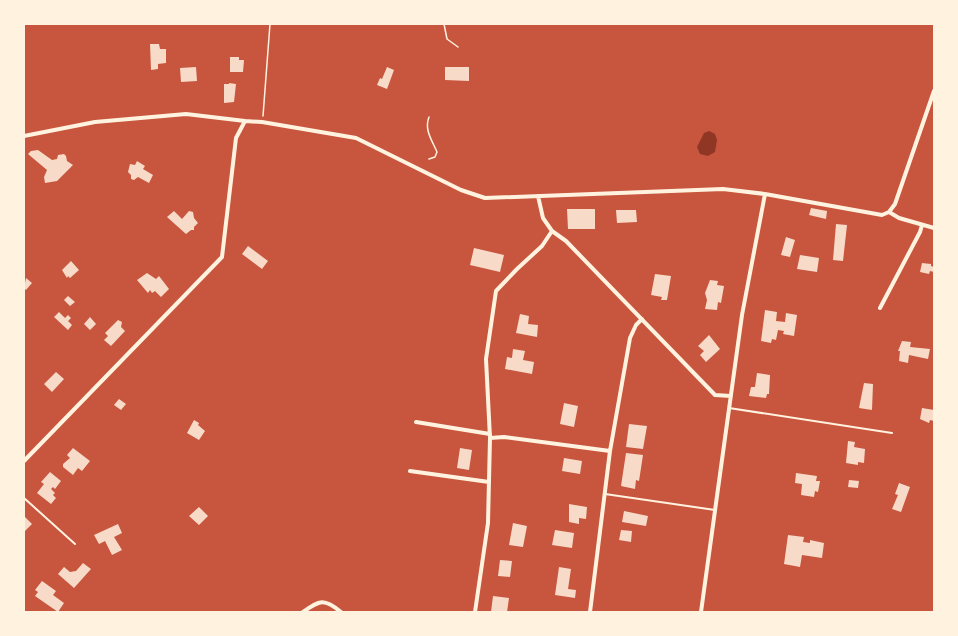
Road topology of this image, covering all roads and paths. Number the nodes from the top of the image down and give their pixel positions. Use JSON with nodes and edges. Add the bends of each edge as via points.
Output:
{"nodes":[{"id":1,"x":270,"y":24,"type":"edge"},
{"id":2,"x":444,"y":24,"type":"edge"},
{"id":3,"x":458,"y":47,"type":"dead end"},
{"id":4,"x":934,"y":90,"type":"edge"},
{"id":5,"x":429,"y":117,"type":"dead end"},
{"id":6,"x":245,"y":121,"type":"junction"},
{"id":7,"x":262,"y":122,"type":"junction"},
{"id":8,"x":24,"y":136,"type":"edge"},
{"id":9,"x":430,"y":159,"type":"dead end"},
{"id":10,"x":764,"y":194,"type":"junction"},
{"id":11,"x":538,"y":196,"type":"junction"},
{"id":12,"x":889,"y":212,"type":"junction"},
{"id":13,"x":922,"y":225,"type":"junction"},
{"id":14,"x":934,"y":228,"type":"edge"},
{"id":15,"x":552,"y":231,"type":"junction"},
{"id":16,"x":880,"y":308,"type":"dead end"},
{"id":17,"x":642,"y":319,"type":"junction"},
{"id":18,"x":731,"y":396,"type":"junction"},
{"id":19,"x":729,"y":408,"type":"junction"},
{"id":20,"x":416,"y":422,"type":"dead end"},
{"id":21,"x":892,"y":433,"type":"dead end"},
{"id":22,"x":490,"y":436,"type":"junction"},
{"id":23,"x":610,"y":451,"type":"junction"},
{"id":24,"x":24,"y":461,"type":"edge"},
{"id":25,"x":410,"y":471,"type":"dead end"},
{"id":26,"x":489,"y":482,"type":"junction"},
{"id":27,"x":605,"y":494,"type":"junction"},
{"id":28,"x":24,"y":498,"type":"edge"},
{"id":29,"x":716,"y":510,"type":"junction"},
{"id":30,"x":75,"y":544,"type":"dead end"},
{"id":31,"x":303,"y":612,"type":"edge"},
{"id":32,"x":341,"y":612,"type":"edge"},
{"id":33,"x":474,"y":612,"type":"edge"},
{"id":34,"x":590,"y":612,"type":"edge"},
{"id":35,"x":701,"y":612,"type":"edge"}],
"edges":[{"from":1,"to":7,"type":"path"},
{"from":2,"to":3,"type":"path","via":[[447,39]]},
{"from":4,"to":12,"type":"street","via":[[895,204]]},
{"from":5,"to":9,"type":"path","via":[[428,132],[436,152],[435,157]]},
{"from":6,"to":7,"type":"street"},
{"from":6,"to":8,"type":"street","via":[[186,114],[94,122]]},
{"from":6,"to":24,"type":"street","via":[[236,138],[222,257]]},
{"from":7,"to":11,"type":"street","via":[[356,138],[461,190],[484,198]]},
{"from":10,"to":11,"type":"street","via":[[723,189]]},
{"from":10,"to":12,"type":"street","via":[[873,215]]},
{"from":10,"to":18,"type":"street","via":[[742,315]]},
{"from":11,"to":15,"type":"street","via":[[544,218]]},
{"from":12,"to":13,"type":"street"},
{"from":13,"to":14,"type":"street"},
{"from":13,"to":16,"type":"street"},
{"from":15,"to":17,"type":"street","via":[[566,241]]},
{"from":15,"to":22,"type":"street","via":[[542,246],[496,291],[486,359]]},
{"from":17,"to":18,"type":"street","via":[[715,395]]},
{"from":17,"to":23,"type":"street","via":[[630,338]]},
{"from":18,"to":19,"type":"street"},
{"from":19,"to":21,"type":"lane"},
{"from":19,"to":29,"type":"street"},
{"from":20,"to":22,"type":"street"},
{"from":22,"to":23,"type":"street"},
{"from":22,"to":26,"type":"street"},
{"from":23,"to":27,"type":"street"},
{"from":25,"to":26,"type":"street"},
{"from":26,"to":33,"type":"street","via":[[488,523]]},
{"from":27,"to":29,"type":"lane"},
{"from":27,"to":34,"type":"street"},
{"from":28,"to":30,"type":"lane"},
{"from":29,"to":35,"type":"street"},
{"from":31,"to":32,"type":"street","via":[[318,602],[328,602]]}]}
